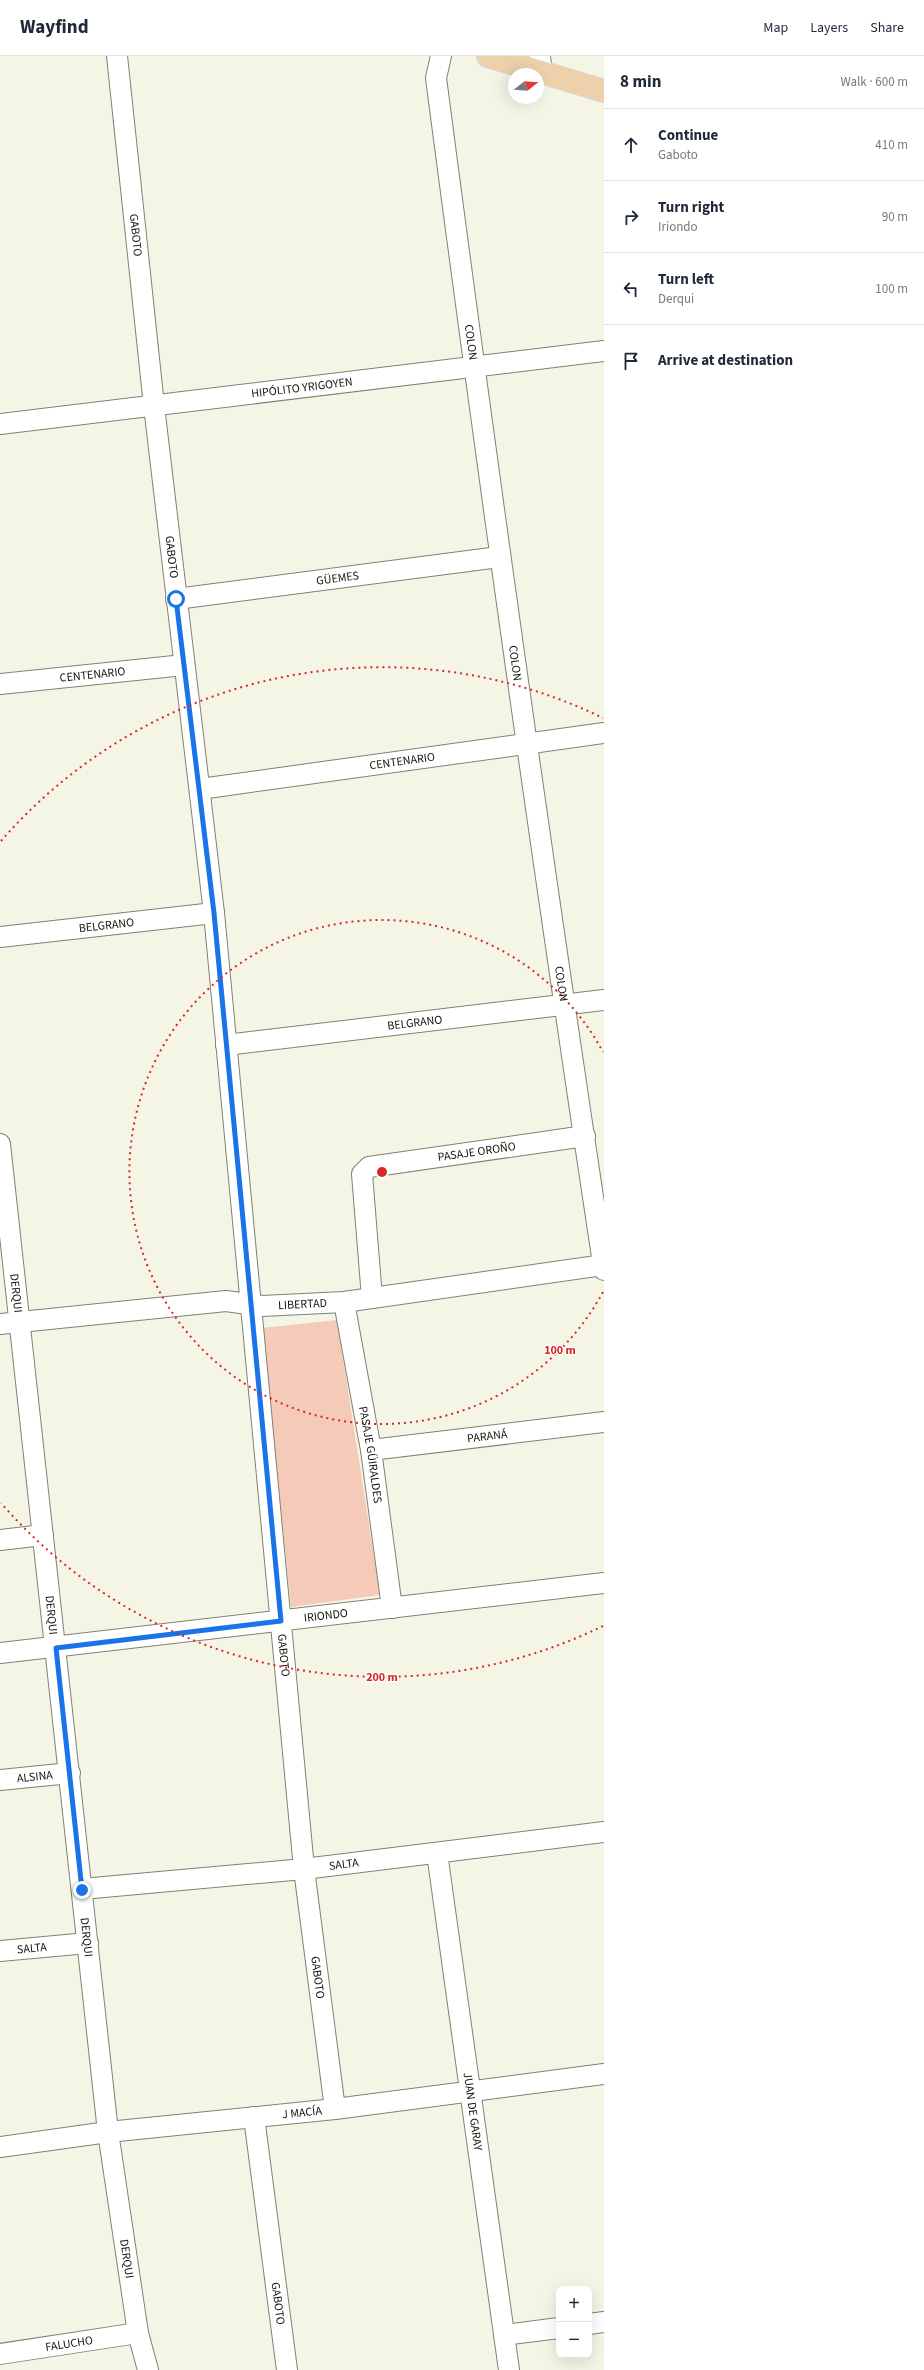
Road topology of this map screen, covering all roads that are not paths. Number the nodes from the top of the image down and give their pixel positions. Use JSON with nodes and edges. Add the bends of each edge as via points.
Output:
{"nodes":[{"id":1,"x":117,"y":56,"type":"edge"},
{"id":2,"x":441,"y":56,"type":"edge"},
{"id":3,"x":488,"y":56,"type":"edge"},
{"id":4,"x":541,"y":65,"type":"edge"},
{"id":5,"x":604,"y":91,"type":"edge"},
{"id":6,"x":604,"y":351,"type":"edge"},
{"id":7,"x":474,"y":366,"type":"junction"},
{"id":8,"x":154,"y":406,"type":"junction"},
{"id":9,"x":0,"y":424,"type":"edge"},
{"id":10,"x":500,"y":557,"type":"junction"},
{"id":11,"x":176,"y":599,"type":"junction"},
{"id":12,"x":184,"y":665,"type":"junction"},
{"id":13,"x":0,"y":684,"type":"edge"},
{"id":14,"x":604,"y":733,"type":"edge"},
{"id":15,"x":526,"y":744,"type":"junction"},
{"id":16,"x":200,"y":790,"type":"junction"},
{"id":17,"x":214,"y":913,"type":"junction"},
{"id":18,"x":0,"y":937,"type":"edge"},
{"id":19,"x":604,"y":1000,"type":"edge"},
{"id":20,"x":565,"y":1005,"type":"junction"},
{"id":21,"x":226,"y":1045,"type":"junction"},
{"id":22,"x":585,"y":1136,"type":"junction"},
{"id":23,"x":0,"y":1144,"type":"edge"},
{"id":24,"x":604,"y":1267,"type":"edge"},
{"id":25,"x":372,"y":1298,"type":"junction"},
{"id":26,"x":344,"y":1302,"type":"junction"},
{"id":27,"x":250,"y":1304,"type":"junction"},
{"id":28,"x":20,"y":1322,"type":"junction"},
{"id":29,"x":0,"y":1324,"type":"edge"},
{"id":30,"x":604,"y":1422,"type":"edge"},
{"id":31,"x":371,"y":1450,"type":"junction"},
{"id":32,"x":43,"y":1535,"type":"junction"},
{"id":33,"x":0,"y":1540,"type":"edge"},
{"id":34,"x":604,"y":1583,"type":"edge"},
{"id":35,"x":392,"y":1608,"type":"junction"},
{"id":36,"x":281,"y":1621,"type":"junction"},
{"id":37,"x":56,"y":1648,"type":"junction"},
{"id":38,"x":0,"y":1653,"type":"edge"},
{"id":39,"x":70,"y":1773,"type":"junction"},
{"id":40,"x":0,"y":1780,"type":"edge"},
{"id":41,"x":604,"y":1832,"type":"edge"},
{"id":42,"x":437,"y":1853,"type":"junction"},
{"id":43,"x":304,"y":1869,"type":"junction"},
{"id":44,"x":82,"y":1890,"type":"junction"},
{"id":45,"x":88,"y":1943,"type":"junction"},
{"id":46,"x":0,"y":1951,"type":"edge"},
{"id":47,"x":604,"y":2074,"type":"edge"},
{"id":48,"x":469,"y":2092,"type":"junction"},
{"id":49,"x":335,"y":2108,"type":"junction"},
{"id":50,"x":254,"y":2117,"type":"junction"},
{"id":51,"x":108,"y":2132,"type":"junction"},
{"id":52,"x":0,"y":2146,"type":"edge"},
{"id":53,"x":604,"y":2322,"type":"edge"},
{"id":54,"x":592,"y":2324,"type":"edge"},
{"id":55,"x":556,"y":2328,"type":"edge"},
{"id":56,"x":138,"y":2334,"type":"junction"},
{"id":57,"x":504,"y":2335,"type":"junction"},
{"id":58,"x":0,"y":2354,"type":"edge"},
{"id":59,"x":148,"y":2370,"type":"edge"},
{"id":60,"x":287,"y":2370,"type":"edge"},
{"id":61,"x":509,"y":2370,"type":"edge"}],
"edges":[{"from":1,"to":8,"type":"street","name":"GABOTO"},
{"from":2,"to":7,"type":"street","name":"COLON","via":[[436,78]]},
{"from":3,"to":4,"type":"main road"},
{"from":4,"to":5,"type":"main road"},
{"from":6,"to":7,"type":"street","name":"HIPÓLITO YRIGOYEN"},
{"from":7,"to":8,"type":"street","name":"HIPÓLITO YRIGOYEN"},
{"from":7,"to":10,"type":"street","name":"COLON"},
{"from":8,"to":9,"type":"street","name":"HIPÓLITO YRIGOYEN"},
{"from":8,"to":11,"type":"street","name":"GABOTO"},
{"from":10,"to":11,"type":"street","name":"GÜEMES"},
{"from":10,"to":15,"type":"street","name":"COLON"},
{"from":11,"to":12,"type":"street","name":"GABOTO"},
{"from":12,"to":13,"type":"street","name":"CENTENARIO"},
{"from":12,"to":16,"type":"street","name":"GABOTO"},
{"from":14,"to":15,"type":"street","name":"CENTENARIO"},
{"from":15,"to":16,"type":"street","name":"CENTENARIO"},
{"from":15,"to":20,"type":"street","name":"COLON"},
{"from":16,"to":17,"type":"street","name":"GABOTO"},
{"from":17,"to":18,"type":"street","name":"BELGRANO"},
{"from":17,"to":21,"type":"street","name":"GABOTO"},
{"from":19,"to":20,"type":"street","name":"BELGRANO"},
{"from":20,"to":21,"type":"street","name":"BELGRANO"},
{"from":20,"to":22,"type":"street","name":"COLON"},
{"from":21,"to":27,"type":"street","name":"GABOTO"},
{"from":22,"to":24,"type":"street","name":"COLON"},
{"from":22,"to":25,"type":"street","name":"PASAJE OROÑO","via":[[369,1167],[362,1174]]},
{"from":23,"to":28,"type":"street","name":"DERQUI"},
{"from":24,"to":25,"type":"street","name":"LIBERTAD"},
{"from":25,"to":26,"type":"street","name":"LIBERTAD"},
{"from":26,"to":27,"type":"street","name":"LIBERTAD","via":[[262,1306]]},
{"from":26,"to":31,"type":"street","name":"PASAJE GÜIRALDES"},
{"from":27,"to":28,"type":"street","name":"LIBERTAD","via":[[226,1300]]},
{"from":27,"to":36,"type":"street","name":"GABOTO"},
{"from":28,"to":29,"type":"street","name":"LIBERTAD"},
{"from":28,"to":32,"type":"street","name":"DERQUI"},
{"from":30,"to":31,"type":"street","name":"PARANÁ"},
{"from":31,"to":35,"type":"street","name":"PASAJE GÜIRALDES"},
{"from":32,"to":33,"type":"street"},
{"from":32,"to":37,"type":"street","name":"DERQUI"},
{"from":34,"to":35,"type":"street","name":"IRIONDO"},
{"from":35,"to":36,"type":"street","name":"IRIONDO"},
{"from":36,"to":37,"type":"street","name":"IRIONDO"},
{"from":36,"to":43,"type":"street","name":"GABOTO"},
{"from":37,"to":38,"type":"street","name":"IRIONDO"},
{"from":37,"to":39,"type":"street","name":"DERQUI"},
{"from":39,"to":40,"type":"street","name":"ALSINA"},
{"from":39,"to":44,"type":"street","name":"DERQUI"},
{"from":41,"to":42,"type":"street","name":"SALTA"},
{"from":42,"to":43,"type":"street","name":"SALTA"},
{"from":42,"to":48,"type":"street","name":"JUAN DE GARAY"},
{"from":43,"to":44,"type":"street","name":"SALTA"},
{"from":43,"to":49,"type":"street","name":"GABOTO"},
{"from":44,"to":45,"type":"street","name":"DERQUI"},
{"from":45,"to":46,"type":"street","name":"SALTA"},
{"from":45,"to":51,"type":"street","name":"DERQUI"},
{"from":47,"to":48,"type":"street","name":"J MACÍA"},
{"from":48,"to":49,"type":"street","name":"J MACÍA"},
{"from":48,"to":57,"type":"street","name":"JUAN DE GARAY"},
{"from":49,"to":50,"type":"street","name":"J MACÍA"},
{"from":50,"to":51,"type":"street","name":"J MACÍA"},
{"from":50,"to":60,"type":"street","name":"GABOTO"},
{"from":51,"to":52,"type":"street","name":"J MACÍA"},
{"from":51,"to":56,"type":"street","name":"DERQUI"},
{"from":53,"to":54,"type":"street"},
{"from":55,"to":57,"type":"street"},
{"from":56,"to":58,"type":"street","name":"FALUCHO"},
{"from":56,"to":59,"type":"street","name":"DERQUI"},
{"from":57,"to":61,"type":"street","name":"JUAN DE GARAY"}]}
